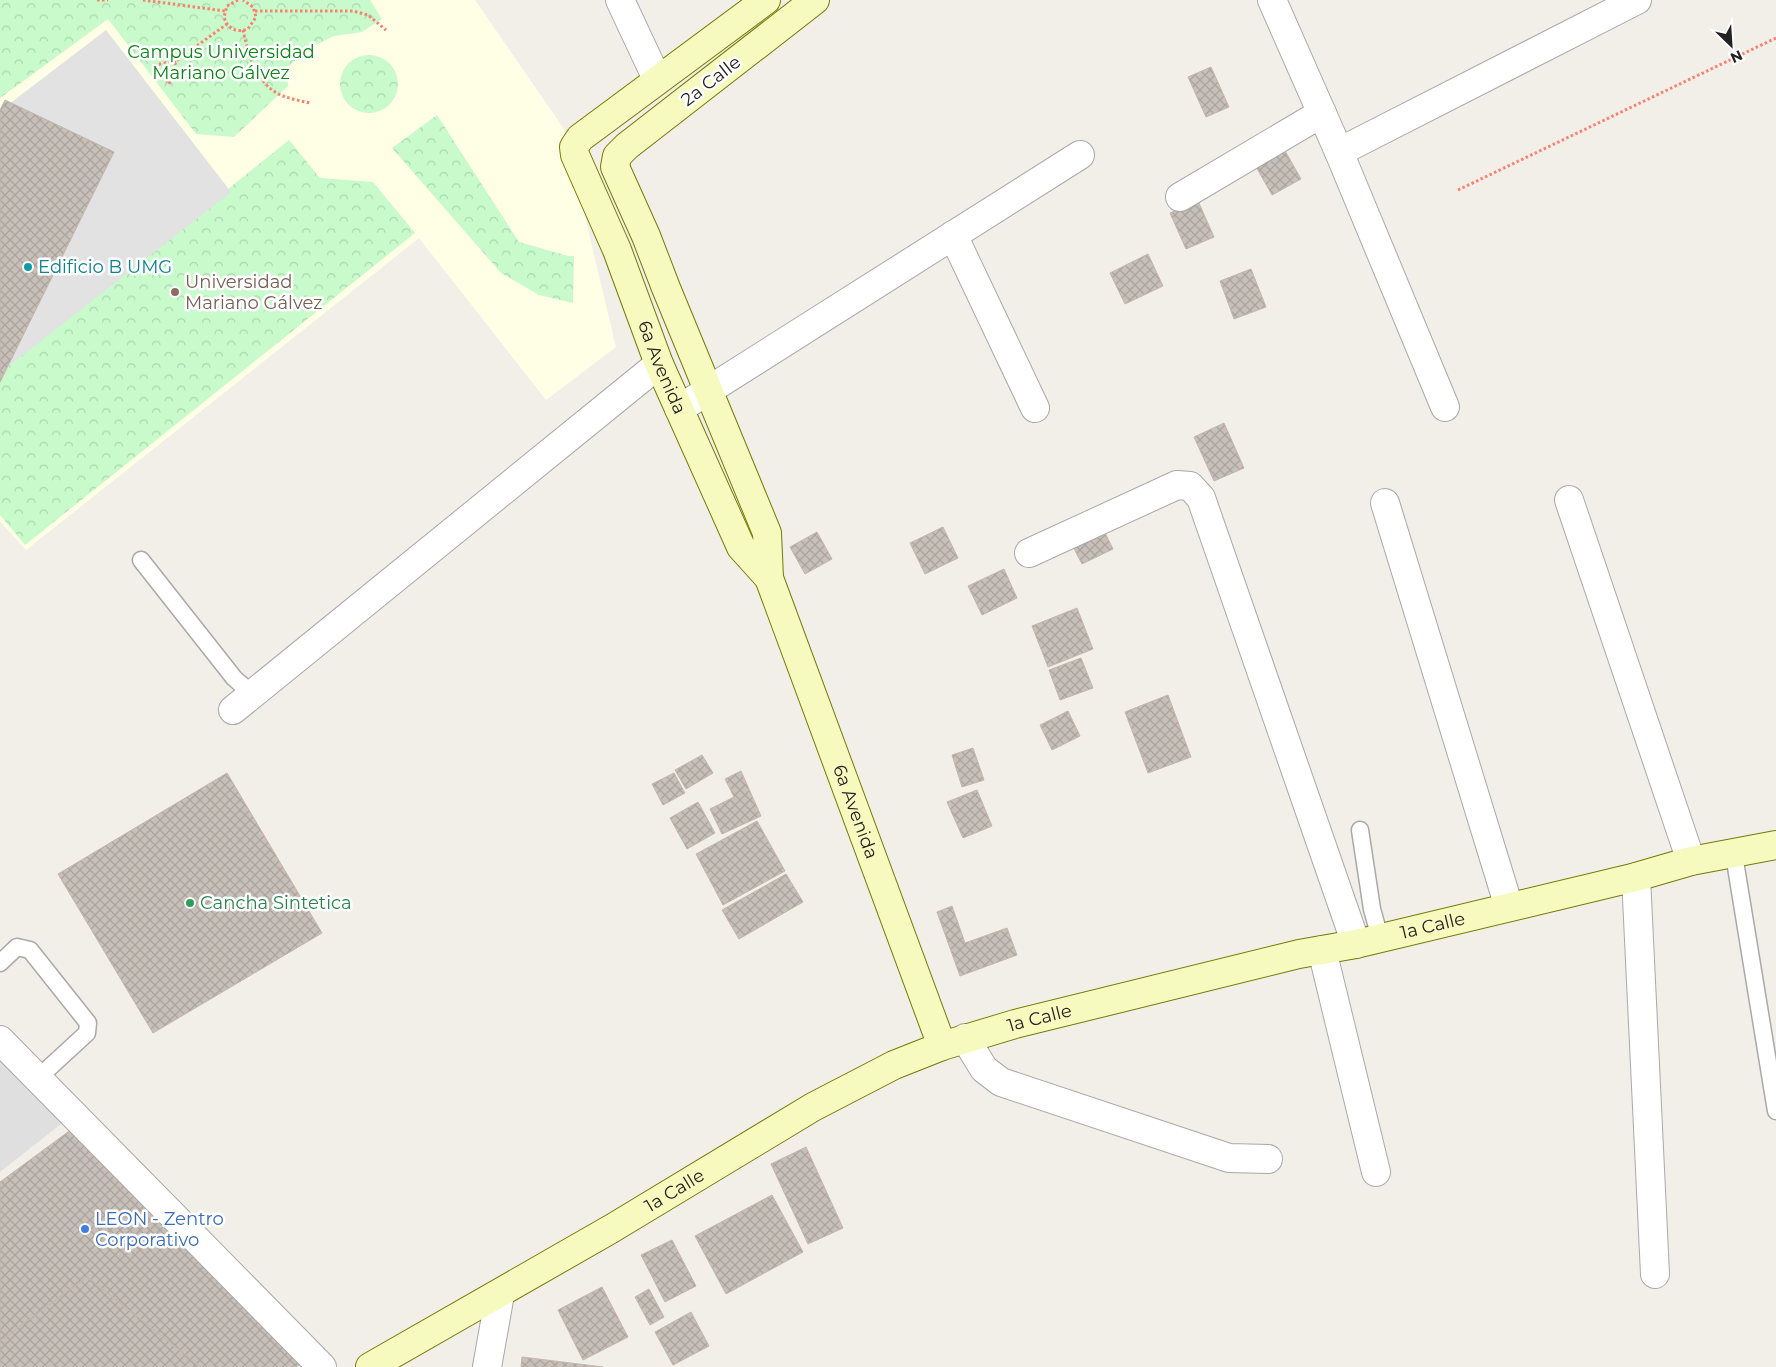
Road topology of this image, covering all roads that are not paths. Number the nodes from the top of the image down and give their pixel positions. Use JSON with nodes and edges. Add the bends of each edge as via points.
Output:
{"nodes":[{"id":1,"x":620,"y":0,"type":"edge"},
{"id":2,"x":766,"y":0,"type":"edge"},
{"id":3,"x":815,"y":0,"type":"edge"},
{"id":4,"x":1272,"y":0,"type":"edge"},
{"id":5,"x":1637,"y":0,"type":"edge"},
{"id":6,"x":658,"y":79,"type":"junction"},
{"id":7,"x":1322,"y":113,"type":"junction"},
{"id":8,"x":574,"y":147,"type":"joint"},
{"id":9,"x":1339,"y":152,"type":"junction"},
{"id":10,"x":1080,"y":155,"type":"dead end"},
{"id":11,"x":615,"y":168,"type":"joint"},
{"id":12,"x":1180,"y":197,"type":"dead end"},
{"id":13,"x":953,"y":235,"type":"junction"},
{"id":14,"x":659,"y":364,"type":"junction"},
{"id":15,"x":709,"y":390,"type":"junction"},
{"id":16,"x":1446,"y":407,"type":"dead end"},
{"id":17,"x":1035,"y":408,"type":"dead end"},
{"id":18,"x":679,"y":409,"type":"junction"},
{"id":19,"x":1569,"y":500,"type":"dead end"},
{"id":20,"x":1385,"y":502,"type":"dead end"},
{"id":21,"x":1029,"y":553,"type":"dead end"},
{"id":22,"x":141,"y":560,"type":"dead end"},
{"id":23,"x":769,"y":578,"type":"junction"},
{"id":24,"x":243,"y":702,"type":"joint"},
{"id":25,"x":1360,"y":830,"type":"dead end"},
{"id":26,"x":1776,"y":845,"type":"edge"},
{"id":27,"x":1734,"y":855,"type":"junction"},
{"id":28,"x":1691,"y":861,"type":"junction"},
{"id":29,"x":1636,"y":877,"type":"junction"},
{"id":30,"x":1508,"y":906,"type":"junction"},
{"id":31,"x":1368,"y":941,"type":"junction"},
{"id":32,"x":1322,"y":950,"type":"junction"},
{"id":33,"x":0,"y":963,"type":"edge"},
{"id":34,"x":0,"y":1040,"type":"edge"},
{"id":35,"x":954,"y":1042,"type":"junction"},
{"id":36,"x":38,"y":1078,"type":"junction"},
{"id":37,"x":1776,"y":1111,"type":"edge"},
{"id":38,"x":1268,"y":1159,"type":"dead end"},
{"id":39,"x":1376,"y":1172,"type":"dead end"},
{"id":40,"x":1655,"y":1274,"type":"dead end"},
{"id":41,"x":500,"y":1294,"type":"junction"},
{"id":42,"x":322,"y":1367,"type":"edge"},
{"id":43,"x":370,"y":1367,"type":"edge"},
{"id":44,"x":488,"y":1367,"type":"edge"}],
"edges":[{"from":1,"to":6,"type":"street"},
{"from":2,"to":6,"type":"street","name":"2a Calle"},
{"from":3,"to":11,"type":"street","name":"2a Calle","via":[[627,146],[617,156]]},
{"from":4,"to":7,"type":"street"},
{"from":5,"to":9,"type":"street"},
{"from":6,"to":8,"type":"street","name":"2a Calle","via":[[580,138]]},
{"from":7,"to":9,"type":"street"},
{"from":7,"to":12,"type":"street"},
{"from":8,"to":14,"type":"street","name":"6a Avenida"},
{"from":9,"to":16,"type":"street"},
{"from":10,"to":13,"type":"street"},
{"from":11,"to":15,"type":"street","name":"6a Avenida"},
{"from":13,"to":15,"type":"street"},
{"from":13,"to":17,"type":"street"},
{"from":14,"to":18,"type":"street","name":"6a Avenida"},
{"from":14,"to":24,"type":"street"},
{"from":15,"to":18,"type":"street"},
{"from":15,"to":23,"type":"street","name":"6a Avenida","via":[[767,533]]},
{"from":18,"to":23,"type":"street","name":"6a Avenida","via":[[742,547]]},
{"from":19,"to":28,"type":"street"},
{"from":20,"to":30,"type":"street"},
{"from":21,"to":31,"type":"street","via":[[1177,485],[1190,486],[1201,498]]},
{"from":22,"to":24,"type":"lane","via":[[234,678]]},
{"from":23,"to":35,"type":"street","name":"6a Avenida"},
{"from":25,"to":31,"type":"lane","via":[[1372,910]]},
{"from":26,"to":27,"type":"street","name":"1a Calle"},
{"from":27,"to":28,"type":"street","name":"1a Calle"},
{"from":27,"to":37,"type":"lane"},
{"from":28,"to":29,"type":"street","name":"1a Calle"},
{"from":29,"to":30,"type":"street","name":"1a Calle"},
{"from":29,"to":40,"type":"street"},
{"from":30,"to":31,"type":"street","name":"1a Calle"},
{"from":31,"to":32,"type":"street","name":"1a Calle"},
{"from":32,"to":35,"type":"street","name":"1a Calle"},
{"from":32,"to":39,"type":"street"},
{"from":33,"to":36,"type":"lane","via":[[17,947],[30,950],[88,1023],[87,1033]]},
{"from":34,"to":36,"type":"street"},
{"from":35,"to":38,"type":"street","via":[[1001,1082],[1229,1158]]},
{"from":35,"to":41,"type":"street","name":"1a Calle","via":[[894,1065],[813,1107]]},
{"from":36,"to":42,"type":"street"},
{"from":41,"to":43,"type":"street","name":"1a Calle"},
{"from":41,"to":44,"type":"street"}]}
